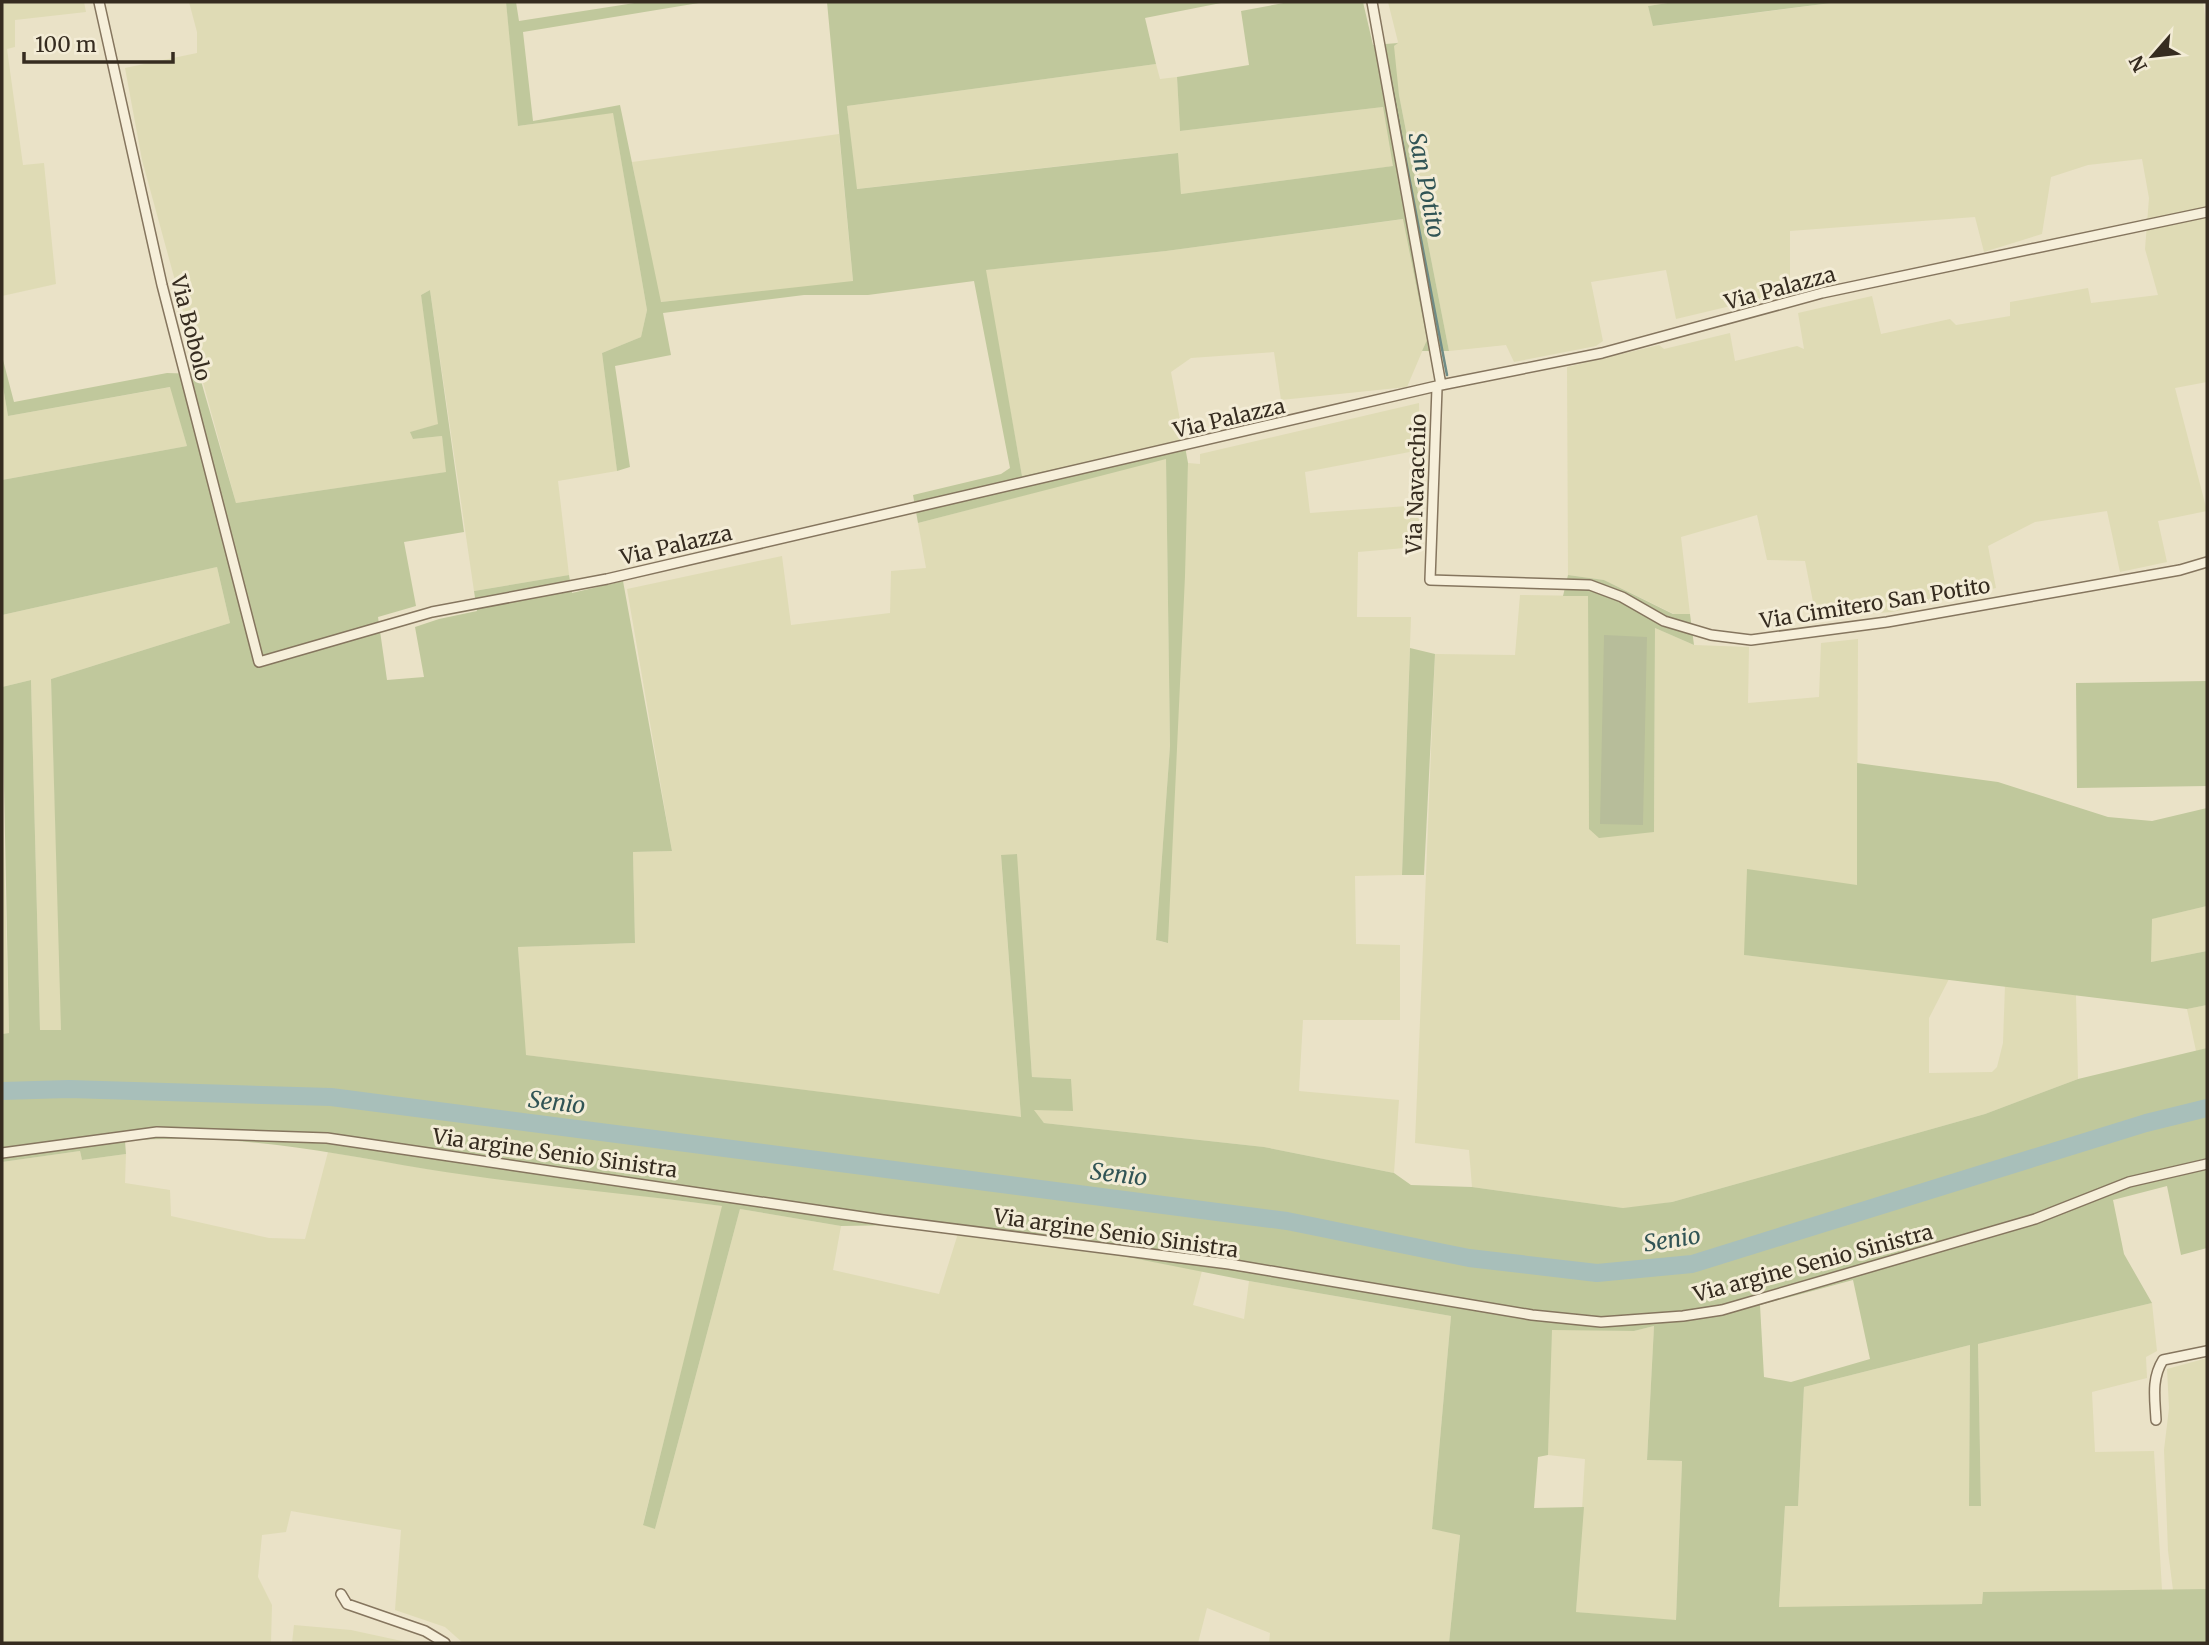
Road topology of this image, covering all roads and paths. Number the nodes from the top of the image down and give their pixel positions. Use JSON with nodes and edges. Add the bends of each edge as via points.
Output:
{"nodes":[{"id":1,"x":99,"y":2,"type":"edge"},
{"id":2,"x":1372,"y":2,"type":"edge"},
{"id":3,"x":2207,"y":212,"type":"edge"},
{"id":4,"x":1439,"y":386,"type":"junction"},
{"id":5,"x":2207,"y":562,"type":"edge"},
{"id":6,"x":1430,"y":580,"type":"joint"},
{"id":7,"x":259,"y":662,"type":"joint"},
{"id":8,"x":2,"y":1153,"type":"edge"},
{"id":9,"x":2207,"y":1164,"type":"edge"},
{"id":10,"x":2207,"y":1351,"type":"edge"},
{"id":11,"x":2156,"y":1420,"type":"dead end"},
{"id":12,"x":341,"y":1594,"type":"dead end"},
{"id":13,"x":445,"y":1643,"type":"edge"}],
"edges":[{"from":1,"to":7,"type":"street","name":"Via Bobolo","via":[[162,285]]},
{"from":2,"to":4,"type":"street","name":"Via Navacchio"},
{"from":3,"to":4,"type":"street","name":"Via Palazza","via":[[1822,293],[1602,353]]},
{"from":4,"to":6,"type":"street","name":"Via Navacchio"},
{"from":4,"to":7,"type":"street","name":"Via Palazza","via":[[621,576],[432,611]]},
{"from":5,"to":6,"type":"street","name":"Via Cimitero San Potito","via":[[1914,617],[1751,640],[1710,635],[1664,621],[1590,584]]},
{"from":8,"to":9,"type":"street","name":"Via argine Senio Sinistra","via":[[157,1132],[327,1139],[883,1220],[1229,1264],[1601,1322],[1722,1310],[2035,1219],[2129,1182]]},
{"from":10,"to":11,"type":"street","via":[[2163,1360],[2154,1385]]},
{"from":12,"to":13,"type":"street","via":[[346,1604],[425,1631]]}]}
